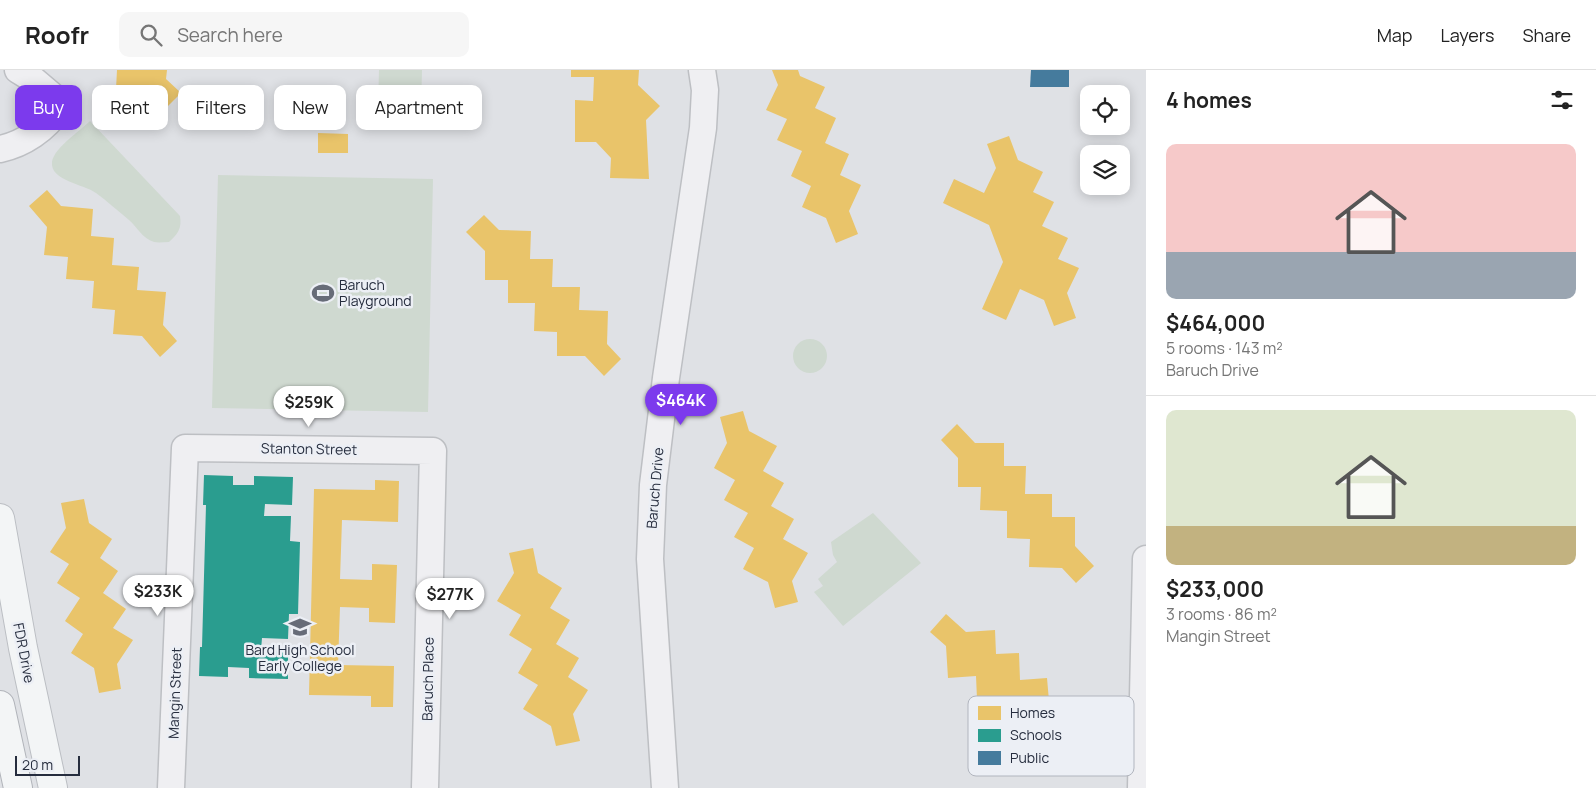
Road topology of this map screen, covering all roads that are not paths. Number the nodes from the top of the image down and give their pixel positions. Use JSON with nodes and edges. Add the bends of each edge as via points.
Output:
{"nodes":[{"id":1,"x":18,"y":70,"type":"edge"},
{"id":2,"x":702,"y":70,"type":"edge"},
{"id":3,"x":0,"y":149,"type":"edge"},
{"id":4,"x":185,"y":448,"type":"joint"},
{"id":5,"x":433,"y":451,"type":"joint"},
{"id":6,"x":0,"y":518,"type":"edge"},
{"id":7,"x":1146,"y":558,"type":"edge"},
{"id":8,"x":0,"y":705,"type":"edge"},
{"id":9,"x":18,"y":788,"type":"edge"},
{"id":10,"x":54,"y":788,"type":"edge"},
{"id":11,"x":171,"y":788,"type":"edge"},
{"id":12,"x":425,"y":788,"type":"edge"},
{"id":13,"x":665,"y":788,"type":"edge"},
{"id":14,"x":1141,"y":788,"type":"edge"}],
"edges":[{"from":1,"to":3,"type":"street","via":[[57,100],[59,109],[35,134]]},
{"from":2,"to":13,"type":"street","name":"Baruch Drive","via":[[703,128],[653,485],[650,559]]},
{"from":4,"to":5,"type":"street","name":"Stanton Street"},
{"from":4,"to":11,"type":"street","name":"Mangin Street"},
{"from":5,"to":12,"type":"street","name":"Baruch Place"},
{"from":6,"to":10,"type":"main road","name":"FDR Drive","via":[[22,648]]},
{"from":7,"to":14,"type":"street"},
{"from":8,"to":9,"type":"main road"}]}
